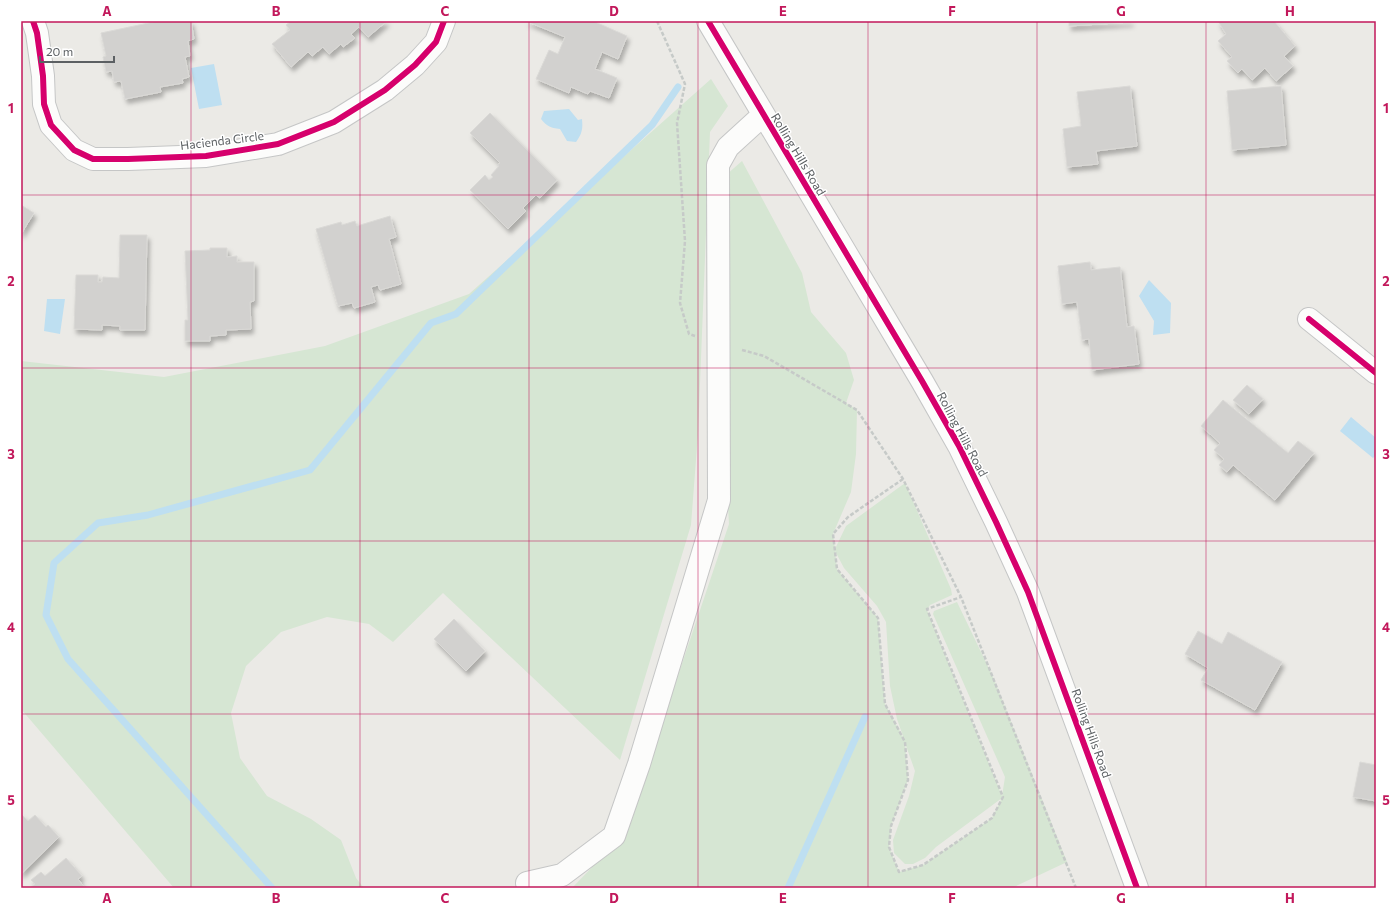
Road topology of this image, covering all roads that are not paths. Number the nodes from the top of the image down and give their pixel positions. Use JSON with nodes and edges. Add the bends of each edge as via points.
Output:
{"nodes":[{"id":1,"x":33,"y":21,"type":"edge"},
{"id":2,"x":444,"y":21,"type":"edge"},
{"id":3,"x":708,"y":21,"type":"edge"},
{"id":4,"x":763,"y":115,"type":"junction"},
{"id":5,"x":1309,"y":319,"type":"dead end"},
{"id":6,"x":1376,"y":373,"type":"edge"},
{"id":7,"x":527,"y":882,"type":"dead end"},
{"id":8,"x":1137,"y":888,"type":"edge"}],
"edges":[{"from":1,"to":2,"type":"street","name":"Hacienda Circle","via":[[42,69],[44,104],[51,125],[74,150],[93,159],[206,156],[278,144],[334,122],[385,90],[415,65],[436,42]]},
{"from":3,"to":4,"type":"street","name":"Rolling Hills Road"},
{"from":4,"to":7,"type":"street","via":[[728,147],[718,165],[720,500],[639,764],[614,836],[562,875]]},
{"from":4,"to":8,"type":"street","name":"Rolling Hills Road","via":[[922,381],[959,446],[996,522],[1028,592]]},
{"from":5,"to":6,"type":"street"}]}
